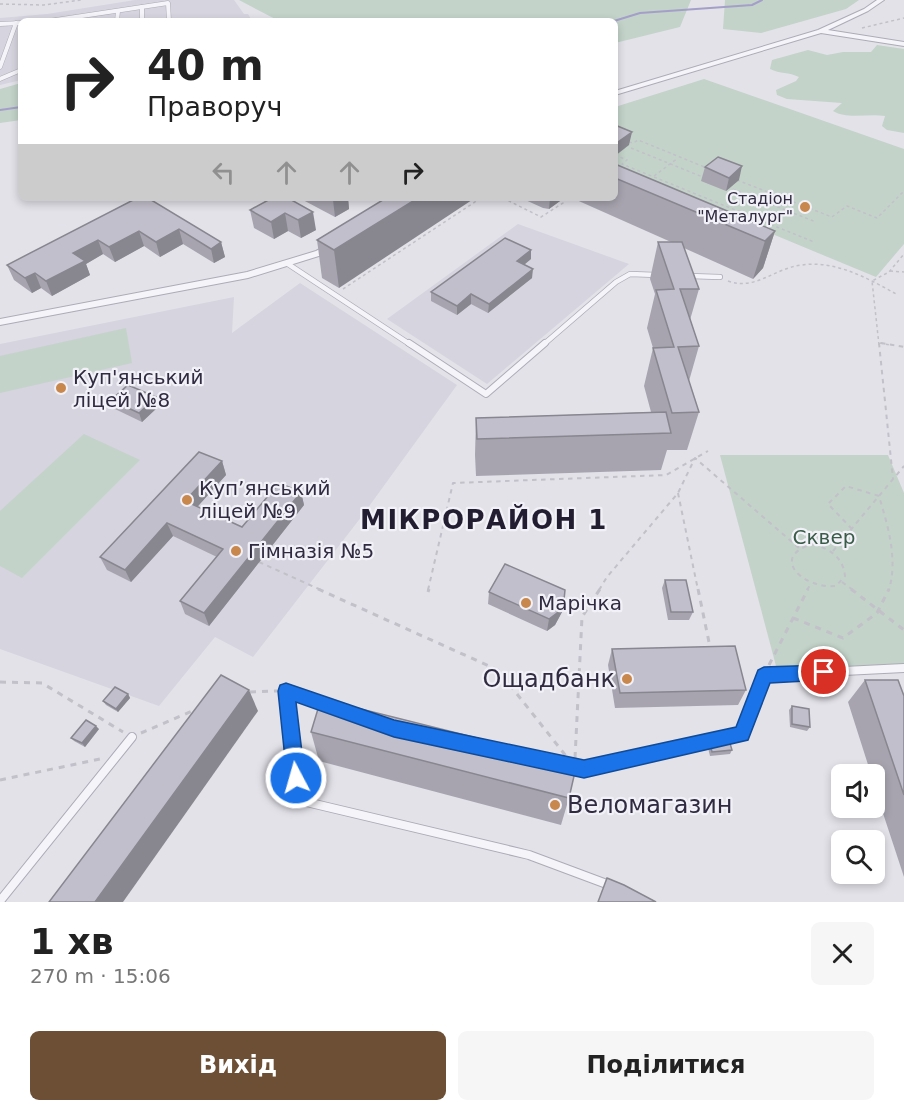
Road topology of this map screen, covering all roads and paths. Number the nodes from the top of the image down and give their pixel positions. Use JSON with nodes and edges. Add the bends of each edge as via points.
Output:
{"nodes":[{"id":1,"x":81,"y":0,"type":"edge"},
{"id":2,"x":881,"y":0,"type":"edge"},
{"id":3,"x":0,"y":4,"type":"edge"},
{"id":4,"x":142,"y":7,"type":"junction"},
{"id":5,"x":118,"y":11,"type":"junction"},
{"id":6,"x":93,"y":14,"type":"junction"},
{"id":7,"x":76,"y":18,"type":"edge"},
{"id":8,"x":92,"y":18,"type":"edge"},
{"id":9,"x":117,"y":18,"type":"edge"},
{"id":10,"x":142,"y":18,"type":"edge"},
{"id":11,"x":169,"y":18,"type":"edge"},
{"id":12,"x":904,"y":18,"type":"edge"},
{"id":13,"x":18,"y":23,"type":"edge"},
{"id":14,"x":0,"y":24,"type":"edge"},
{"id":15,"x":18,"y":25,"type":"edge"},
{"id":16,"x":858,"y":28,"type":"dead end"},
{"id":17,"x":820,"y":31,"type":"junction"},
{"id":18,"x":904,"y":44,"type":"edge"},
{"id":19,"x":0,"y":68,"type":"edge"},
{"id":20,"x":18,"y":71,"type":"edge"},
{"id":21,"x":0,"y":79,"type":"edge"},
{"id":22,"x":618,"y":92,"type":"edge"},
{"id":23,"x":631,"y":148,"type":"junction"},
{"id":24,"x":634,"y":155,"type":"dead end"},
{"id":25,"x":618,"y":156,"type":"edge"},
{"id":26,"x":680,"y":156,"type":"junction"},
{"id":27,"x":670,"y":164,"type":"junction"},
{"id":28,"x":715,"y":171,"type":"edge"},
{"id":29,"x":653,"y":177,"type":"junction"},
{"id":30,"x":707,"y":179,"type":"edge"},
{"id":31,"x":736,"y":179,"type":"edge"},
{"id":32,"x":726,"y":187,"type":"edge"},
{"id":33,"x":904,"y":190,"type":"edge"},
{"id":34,"x":776,"y":194,"type":"junction"},
{"id":35,"x":476,"y":201,"type":"edge"},
{"id":36,"x":509,"y":201,"type":"edge"},
{"id":37,"x":563,"y":201,"type":"edge"},
{"id":38,"x":767,"y":202,"type":"junction"},
{"id":39,"x":816,"y":222,"type":"dead end"},
{"id":40,"x":338,"y":242,"type":"edge"},
{"id":41,"x":814,"y":242,"type":"dead end"},
{"id":42,"x":904,"y":254,"type":"edge"},
{"id":43,"x":288,"y":264,"type":"junction"},
{"id":44,"x":890,"y":271,"type":"junction"},
{"id":45,"x":904,"y":272,"type":"edge"},
{"id":46,"x":666,"y":276,"type":"edge"},
{"id":47,"x":677,"y":276,"type":"edge"},
{"id":48,"x":720,"y":277,"type":"joint"},
{"id":49,"x":873,"y":281,"type":"junction"},
{"id":50,"x":335,"y":295,"type":"junction"},
{"id":51,"x":898,"y":295,"type":"dead end"},
{"id":52,"x":0,"y":322,"type":"edge"},
{"id":53,"x":879,"y":343,"type":"junction"},
{"id":54,"x":904,"y":347,"type":"edge"},
{"id":55,"x":708,"y":451,"type":"dead end"},
{"id":56,"x":695,"y":458,"type":"junction"},
{"id":57,"x":904,"y":466,"type":"edge"},
{"id":58,"x":893,"y":479,"type":"junction"},
{"id":59,"x":678,"y":493,"type":"junction"},
{"id":60,"x":879,"y":496,"type":"junction"},
{"id":61,"x":852,"y":529,"type":"junction"},
{"id":62,"x":799,"y":548,"type":"junction"},
{"id":63,"x":832,"y":552,"type":"junction"},
{"id":64,"x":259,"y":562,"type":"dead end"},
{"id":65,"x":842,"y":582,"type":"junction"},
{"id":66,"x":810,"y":585,"type":"junction"},
{"id":67,"x":428,"y":592,"type":"dead end"},
{"id":68,"x":879,"y":611,"type":"junction"},
{"id":69,"x":794,"y":618,"type":"junction"},
{"id":70,"x":904,"y":630,"type":"edge"},
{"id":71,"x":710,"y":647,"type":"edge"},
{"id":72,"x":904,"y":669,"type":"edge"},
{"id":73,"x":764,"y":675,"type":"junction"},
{"id":74,"x":0,"y":682,"type":"edge"},
{"id":75,"x":286,"y":691,"type":"junction"},
{"id":76,"x":242,"y":693,"type":"edge"},
{"id":77,"x":202,"y":706,"type":"edge"},
{"id":78,"x":340,"y":710,"type":"edge"},
{"id":79,"x":132,"y":738,"type":"junction"},
{"id":80,"x":117,"y":756,"type":"junction"},
{"id":81,"x":564,"y":765,"type":"edge"},
{"id":82,"x":575,"y":767,"type":"junction"},
{"id":83,"x":0,"y":780,"type":"edge"},
{"id":84,"x":621,"y":890,"type":"edge"},
{"id":85,"x":0,"y":901,"type":"edge"}],
"edges":[{"from":1,"to":3,"type":"path","via":[[44,5]]},
{"from":2,"to":17,"type":"street"},
{"from":4,"to":5,"type":"lane"},
{"from":4,"to":10,"type":"lane"},
{"from":4,"to":11,"type":"lane","via":[[168,3]]},
{"from":5,"to":6,"type":"lane"},
{"from":5,"to":9,"type":"lane"},
{"from":6,"to":7,"type":"lane"},
{"from":6,"to":8,"type":"lane"},
{"from":12,"to":16,"type":"path"},
{"from":13,"to":14,"type":"lane"},
{"from":15,"to":19,"type":"lane"},
{"from":17,"to":18,"type":"street"},
{"from":17,"to":22,"type":"street"},
{"from":20,"to":21,"type":"lane"},
{"from":23,"to":24,"type":"path"},
{"from":23,"to":26,"type":"path","via":[[628,141],[638,140]]},
{"from":23,"to":27,"type":"path"},
{"from":25,"to":29,"type":"path","via":[[627,160],[622,164]]},
{"from":26,"to":27,"type":"path"},
{"from":26,"to":28,"type":"path"},
{"from":27,"to":29,"type":"path"},
{"from":27,"to":30,"type":"path"},
{"from":29,"to":41,"type":"path"},
{"from":31,"to":34,"type":"path"},
{"from":32,"to":38,"type":"path"},
{"from":33,"to":34,"type":"path","via":[[877,218],[847,206],[832,217]]},
{"from":34,"to":38,"type":"path"},
{"from":35,"to":50,"type":"path"},
{"from":36,"to":37,"type":"path","via":[[541,217]]},
{"from":38,"to":39,"type":"path"},
{"from":40,"to":43,"type":"street"},
{"from":42,"to":44,"type":"path"},
{"from":43,"to":50,"type":"lane"},
{"from":43,"to":52,"type":"street"},
{"from":44,"to":45,"type":"path"},
{"from":44,"to":49,"type":"path"},
{"from":46,"to":50,"type":"lane","via":[[630,274],[616,282],[486,394]]},
{"from":47,"to":48,"type":"lane"},
{"from":48,"to":49,"type":"path","via":[[740,286],[754,285],[776,271],[811,264],[848,270]]},
{"from":49,"to":51,"type":"path"},
{"from":49,"to":53,"type":"path"},
{"from":53,"to":54,"type":"path"},
{"from":53,"to":58,"type":"path"},
{"from":55,"to":56,"type":"path"},
{"from":56,"to":59,"type":"path"},
{"from":56,"to":62,"type":"path"},
{"from":56,"to":67,"type":"path","via":[[666,475],[453,483]]},
{"from":57,"to":58,"type":"path"},
{"from":58,"to":60,"type":"path"},
{"from":59,"to":71,"type":"path"},
{"from":59,"to":82,"type":"path","via":[[607,577],[582,617]]},
{"from":60,"to":61,"type":"path"},
{"from":60,"to":61,"type":"path","via":[[846,486],[828,504]]},
{"from":60,"to":68,"type":"path","via":[[893,552],[894,575]]},
{"from":61,"to":63,"type":"path"},
{"from":62,"to":63,"type":"path","via":[[813,544]]},
{"from":62,"to":66,"type":"path","via":[[792,566]]},
{"from":63,"to":65,"type":"path","via":[[843,562]]},
{"from":64,"to":82,"type":"path","via":[[498,670]]},
{"from":65,"to":66,"type":"path","via":[[828,588]]},
{"from":65,"to":68,"type":"path"},
{"from":66,"to":69,"type":"path"},
{"from":68,"to":69,"type":"path","via":[[843,638]]},
{"from":68,"to":70,"type":"path"},
{"from":69,"to":73,"type":"path"},
{"from":72,"to":73,"type":"lane"},
{"from":73,"to":82,"type":"lane","via":[[742,734],[584,769]]},
{"from":74,"to":79,"type":"path","via":[[42,683]]},
{"from":75,"to":76,"type":"path"},
{"from":75,"to":78,"type":"lane"},
{"from":75,"to":84,"type":"lane","via":[[298,800],[529,855]]},
{"from":77,"to":79,"type":"path"},
{"from":79,"to":80,"type":"lane"},
{"from":80,"to":83,"type":"path"},
{"from":80,"to":85,"type":"lane"},
{"from":81,"to":82,"type":"lane"}]}
